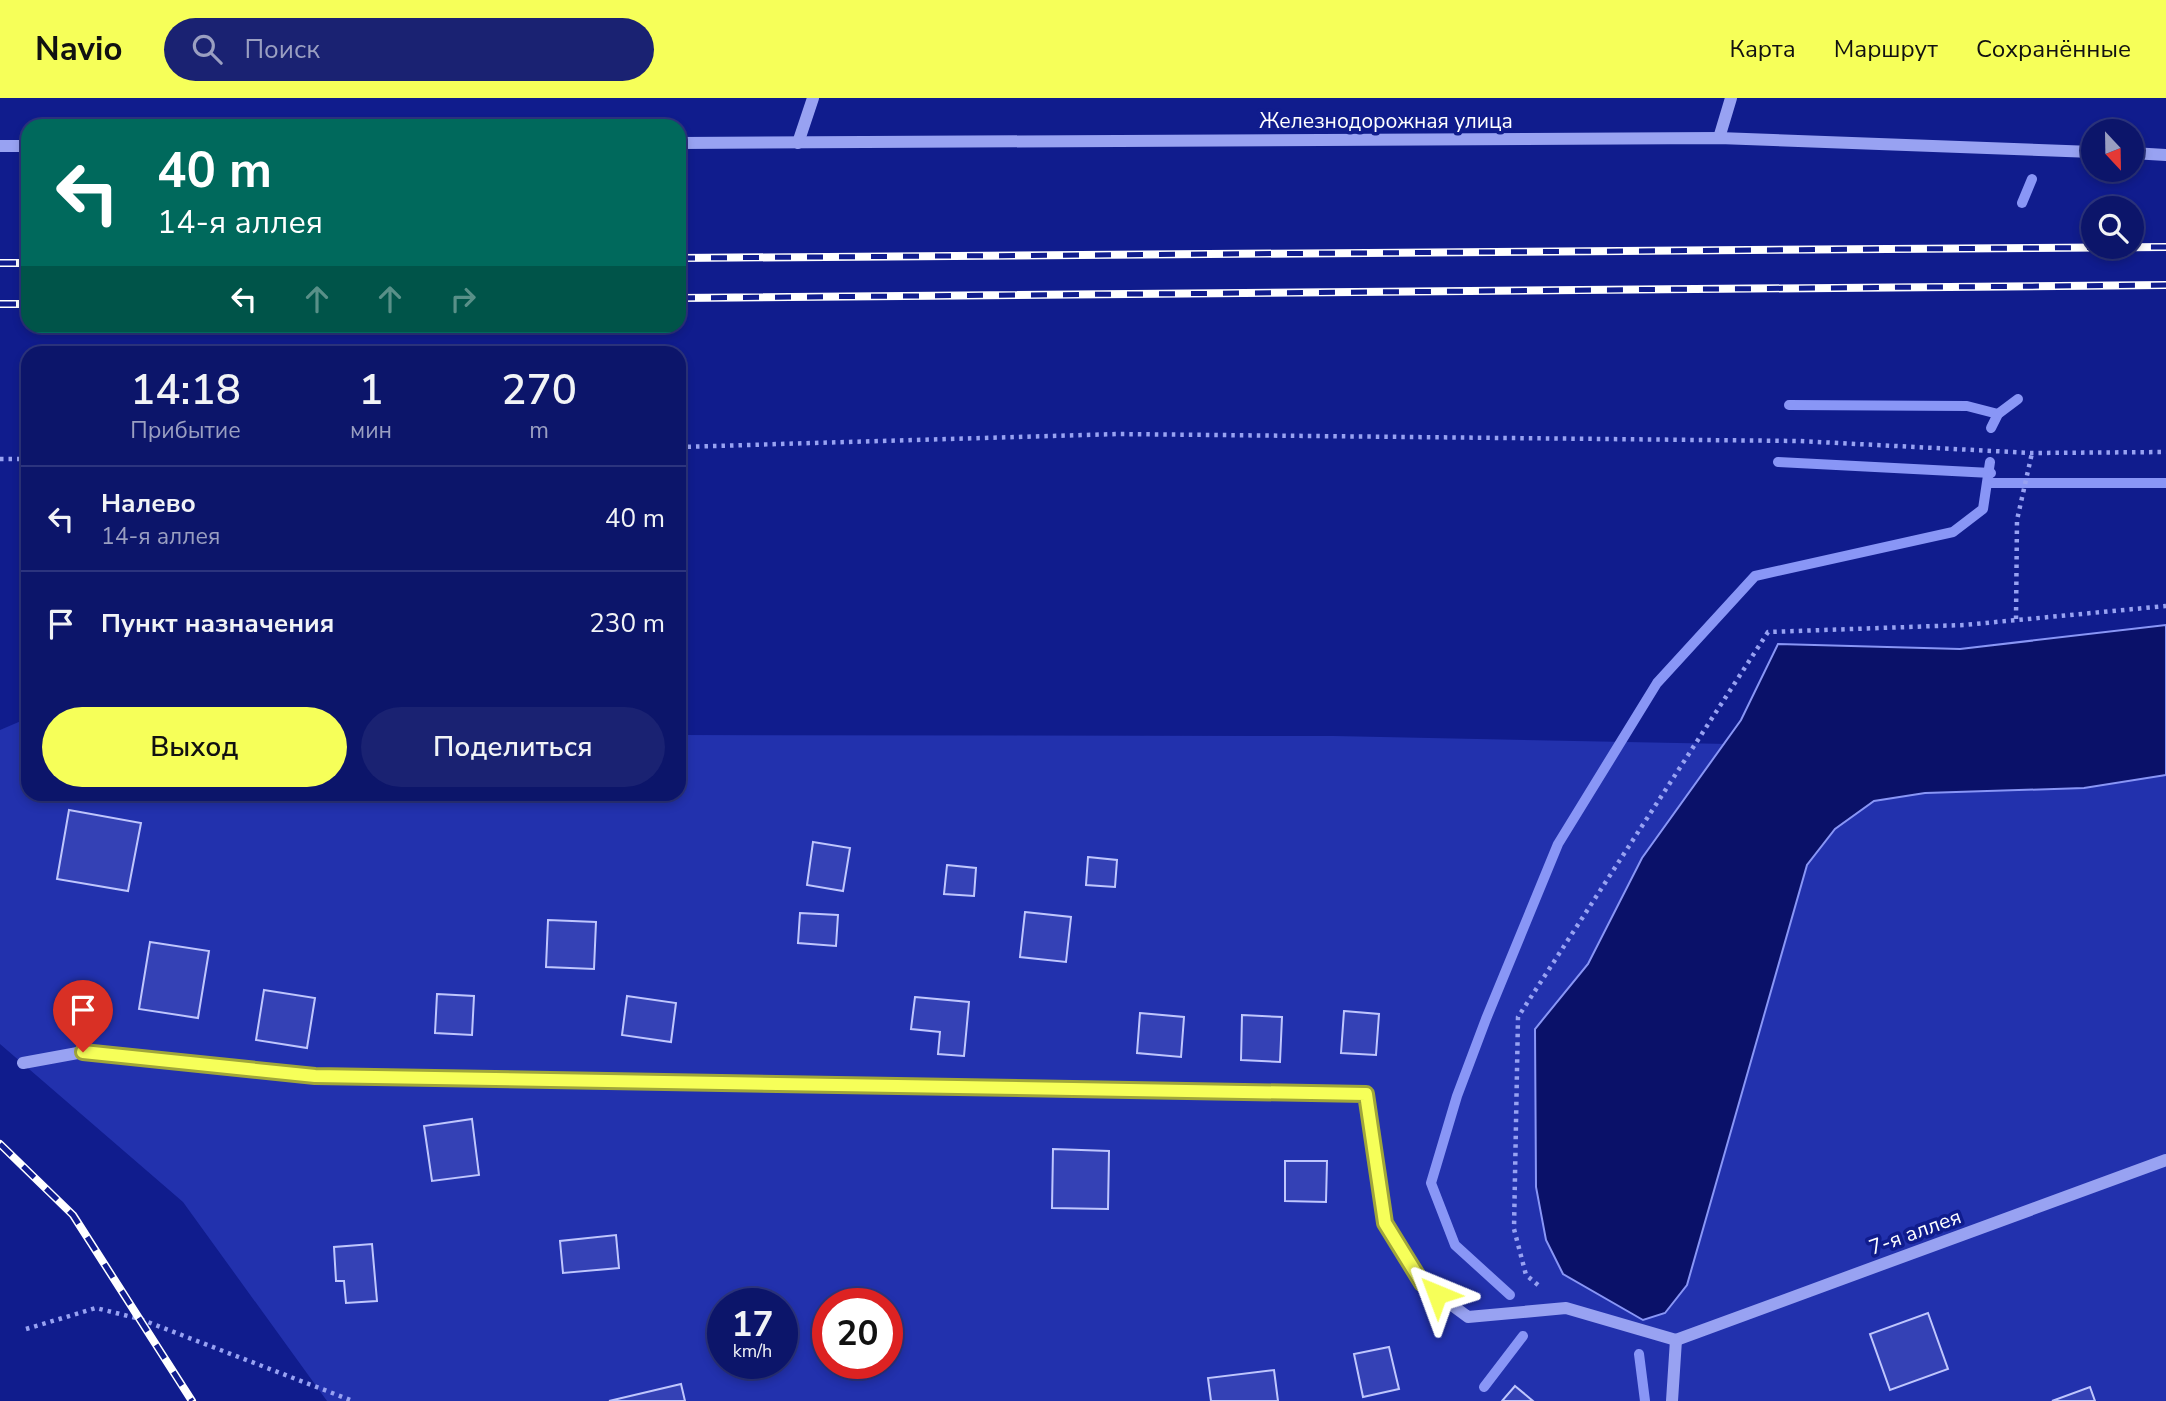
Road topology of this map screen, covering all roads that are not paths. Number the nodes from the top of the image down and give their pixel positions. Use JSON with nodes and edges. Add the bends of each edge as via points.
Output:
{"nodes":[{"id":1,"x":813,"y":98,"type":"edge"},
{"id":2,"x":1731,"y":98,"type":"edge"},
{"id":3,"x":1719,"y":138,"type":"junction"},
{"id":4,"x":686,"y":143,"type":"edge"},
{"id":5,"x":799,"y":143,"type":"junction"},
{"id":6,"x":0,"y":146,"type":"edge"},
{"id":7,"x":21,"y":146,"type":"edge"},
{"id":8,"x":2081,"y":152,"type":"edge"},
{"id":9,"x":2144,"y":154,"type":"edge"},
{"id":10,"x":2166,"y":155,"type":"edge"},
{"id":11,"x":23,"y":1063,"type":"dead end"},
{"id":12,"x":2166,"y":1160,"type":"edge"},
{"id":13,"x":1676,"y":1340,"type":"junction"},
{"id":14,"x":1672,"y":1401,"type":"edge"}],
"edges":[{"from":1,"to":5,"type":"street"},
{"from":2,"to":3,"type":"street"},
{"from":3,"to":5,"type":"street","name":"Железнодорожная улица"},
{"from":3,"to":8,"type":"street","name":"Железнодорожная улица"},
{"from":4,"to":5,"type":"street","name":"Железнодорожная улица"},
{"from":6,"to":7,"type":"street"},
{"from":9,"to":10,"type":"street"},
{"from":11,"to":13,"type":"street","via":[[83,1052],[315,1076],[1366,1094],[1385,1223],[1422,1283],[1468,1317],[1566,1308]]},
{"from":12,"to":13,"type":"street","name":"7-я аллея"},
{"from":13,"to":14,"type":"street"}]}
